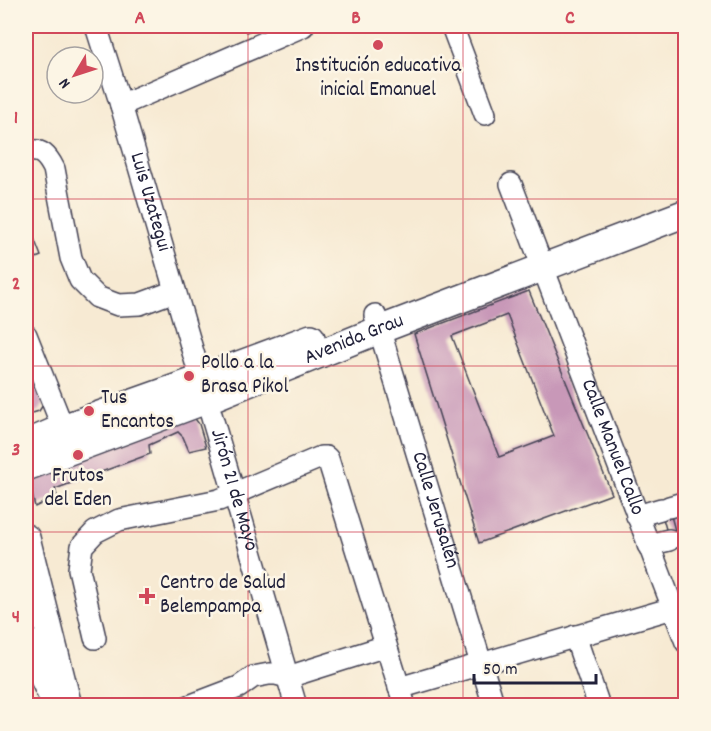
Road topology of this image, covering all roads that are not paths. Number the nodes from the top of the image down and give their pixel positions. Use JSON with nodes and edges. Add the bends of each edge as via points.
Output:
{"nodes":[{"id":1,"x":96,"y":26,"type":"edge"},
{"id":2,"x":300,"y":26,"type":"edge"},
{"id":3,"x":452,"y":26,"type":"edge"},
{"id":4,"x":122,"y":105,"type":"junction"},
{"id":5,"x":485,"y":114,"type":"dead end"},
{"id":6,"x":26,"y":152,"type":"edge"},
{"id":7,"x":511,"y":184,"type":"dead end"},
{"id":8,"x":685,"y":213,"type":"edge"},
{"id":9,"x":539,"y":261,"type":"junction"},
{"id":10,"x":175,"y":291,"type":"junction"},
{"id":11,"x":377,"y":322,"type":"junction"},
{"id":12,"x":26,"y":335,"type":"edge"},
{"id":13,"x":204,"y":390,"type":"junction"},
{"id":14,"x":63,"y":428,"type":"junction"},
{"id":15,"x":26,"y":444,"type":"edge"},
{"id":16,"x":26,"y":467,"type":"edge"},
{"id":17,"x":234,"y":494,"type":"junction"},
{"id":18,"x":672,"y":506,"type":"edge"},
{"id":19,"x":637,"y":516,"type":"junction"},
{"id":20,"x":26,"y":538,"type":"edge"},
{"id":21,"x":678,"y":538,"type":"edge"},
{"id":22,"x":648,"y":545,"type":"junction"},
{"id":23,"x":672,"y":608,"type":"junction"},
{"id":24,"x":575,"y":636,"type":"junction"},
{"id":25,"x":95,"y":638,"type":"dead end"},
{"id":26,"x":26,"y":641,"type":"edge"},
{"id":27,"x":686,"y":642,"type":"edge"},
{"id":28,"x":386,"y":646,"type":"junction"},
{"id":29,"x":482,"y":664,"type":"junction"},
{"id":30,"x":288,"y":677,"type":"junction"},
{"id":31,"x":26,"y":681,"type":"edge"},
{"id":32,"x":402,"y":697,"type":"edge"},
{"id":33,"x":37,"y":705,"type":"edge"},
{"id":34,"x":57,"y":705,"type":"edge"},
{"id":35,"x":68,"y":705,"type":"edge"},
{"id":36,"x":189,"y":705,"type":"edge"},
{"id":37,"x":296,"y":705,"type":"edge"},
{"id":38,"x":494,"y":705,"type":"edge"},
{"id":39,"x":599,"y":705,"type":"edge"}],
"edges":[{"from":1,"to":4,"type":"street","name":"Luis Uzategui"},
{"from":2,"to":4,"type":"street"},
{"from":3,"to":5,"type":"street"},
{"from":4,"to":10,"type":"street","name":"Luis Uzategui"},
{"from":6,"to":10,"type":"street","via":[[41,152],[54,169],[72,258],[80,280],[97,297],[117,304],[140,304]]},
{"from":7,"to":9,"type":"street","name":"Calle Manuel Callo"},
{"from":8,"to":9,"type":"main road","name":"Avenida Grau"},
{"from":9,"to":11,"type":"main road","name":"Avenida Grau"},
{"from":9,"to":19,"type":"street","name":"Calle Manuel Callo"},
{"from":10,"to":13,"type":"street","name":"Luis Uzategui"},
{"from":11,"to":13,"type":"main road","name":"Avenida Grau"},
{"from":11,"to":29,"type":"street","name":"Calle Jerusalén"},
{"from":12,"to":14,"type":"street"},
{"from":13,"to":14,"type":"main road","name":"Avenida Grau"},
{"from":13,"to":16,"type":"main road","name":"Avenida Grau"},
{"from":13,"to":17,"type":"street","name":"Jirón 21 de Mayo"},
{"from":14,"to":15,"type":"main road","name":"Avenida Grau"},
{"from":17,"to":25,"type":"street","via":[[119,520],[95,532],[82,546],[79,569]]},
{"from":17,"to":28,"type":"street","via":[[326,457]]},
{"from":17,"to":30,"type":"street","name":"Jirón 21 de Mayo"},
{"from":18,"to":19,"type":"street"},
{"from":19,"to":22,"type":"street","name":"Calle Manuel Callo"},
{"from":20,"to":35,"type":"main road"},
{"from":21,"to":22,"type":"street"},
{"from":22,"to":23,"type":"street","name":"Calle Manuel Callo"},
{"from":23,"to":24,"type":"street"},
{"from":23,"to":27,"type":"street","name":"Calle Manuel Callo"},
{"from":24,"to":29,"type":"street"},
{"from":24,"to":39,"type":"street"},
{"from":26,"to":34,"type":"main road"},
{"from":28,"to":30,"type":"street"},
{"from":28,"to":32,"type":"street"},
{"from":29,"to":32,"type":"street"},
{"from":29,"to":38,"type":"street","name":"Calle Jerusalén"},
{"from":30,"to":36,"type":"street","via":[[253,677],[239,687]]},
{"from":30,"to":37,"type":"street","name":"Jirón 21 de Mayo"},
{"from":31,"to":33,"type":"main road"}]}
